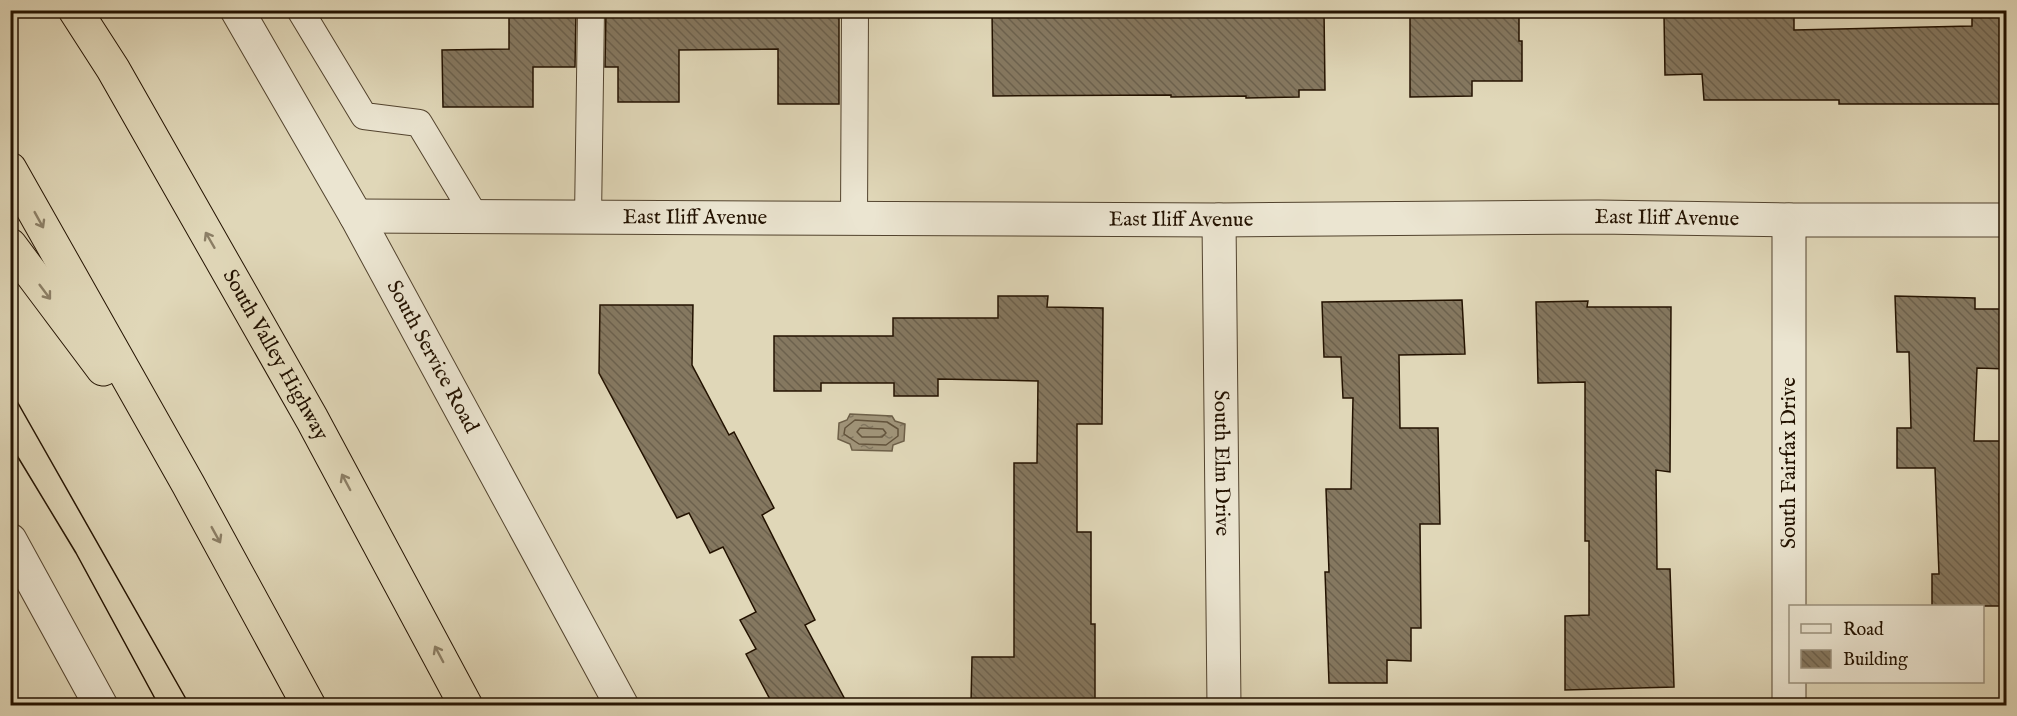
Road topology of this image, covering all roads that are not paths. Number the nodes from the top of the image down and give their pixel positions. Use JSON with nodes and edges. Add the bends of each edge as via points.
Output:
{"nodes":[{"id":1,"x":75,"y":10,"type":"edge"},
{"id":2,"x":82,"y":10,"type":"edge"},
{"id":3,"x":237,"y":10,"type":"edge"},
{"id":4,"x":300,"y":10,"type":"edge"},
{"id":5,"x":591,"y":10,"type":"edge"},
{"id":6,"x":855,"y":10,"type":"edge"},
{"id":7,"x":113,"y":69,"type":"junction"},
{"id":8,"x":10,"y":169,"type":"edge"},
{"id":9,"x":356,"y":216,"type":"junction"},
{"id":10,"x":475,"y":216,"type":"junction"},
{"id":11,"x":588,"y":217,"type":"junction"},
{"id":12,"x":854,"y":218,"type":"junction"},
{"id":13,"x":1219,"y":220,"type":"junction"},
{"id":14,"x":1789,"y":220,"type":"junction"},
{"id":15,"x":2007,"y":220,"type":"edge"},
{"id":16,"x":10,"y":245,"type":"edge"},
{"id":17,"x":188,"y":484,"type":"junction"},
{"id":18,"x":10,"y":540,"type":"edge"},
{"id":19,"x":101,"y":705,"type":"edge"},
{"id":20,"x":309,"y":705,"type":"edge"},
{"id":21,"x":466,"y":705,"type":"edge"},
{"id":22,"x":622,"y":705,"type":"edge"},
{"id":23,"x":1224,"y":705,"type":"edge"},
{"id":24,"x":1789,"y":705,"type":"edge"}],
"edges":[{"from":1,"to":7,"type":"highway","name":"South Valley Highway"},
{"from":2,"to":7,"type":"highway"},
{"from":3,"to":9,"type":"street","name":"South Service Road"},
{"from":4,"to":10,"type":"lane","via":[[364,116],[419,123]]},
{"from":5,"to":11,"type":"lane"},
{"from":6,"to":12,"type":"lane"},
{"from":21,"to":7,"type":"highway","name":"South Valley Highway","one_way":true,"via":[[312,419]]},
{"from":8,"to":17,"type":"highway","one_way":true},
{"from":9,"to":10,"type":"street","name":"East Iliff Avenue"},
{"from":9,"to":22,"type":"street","name":"South Service Road"},
{"from":10,"to":11,"type":"street","name":"East Iliff Avenue"},
{"from":11,"to":12,"type":"street","name":"East Iliff Avenue"},
{"from":12,"to":13,"type":"street","name":"East Iliff Avenue"},
{"from":13,"to":14,"type":"street","name":"East Iliff Avenue"},
{"from":13,"to":23,"type":"street","name":"South Elm Drive"},
{"from":14,"to":15,"type":"street","name":"East Iliff Avenue"},
{"from":14,"to":24,"type":"street","name":"South Fairfax Drive"},
{"from":16,"to":17,"type":"highway","one_way":true},
{"from":17,"to":20,"type":"highway","one_way":true},
{"from":18,"to":19,"type":"street"}]}
